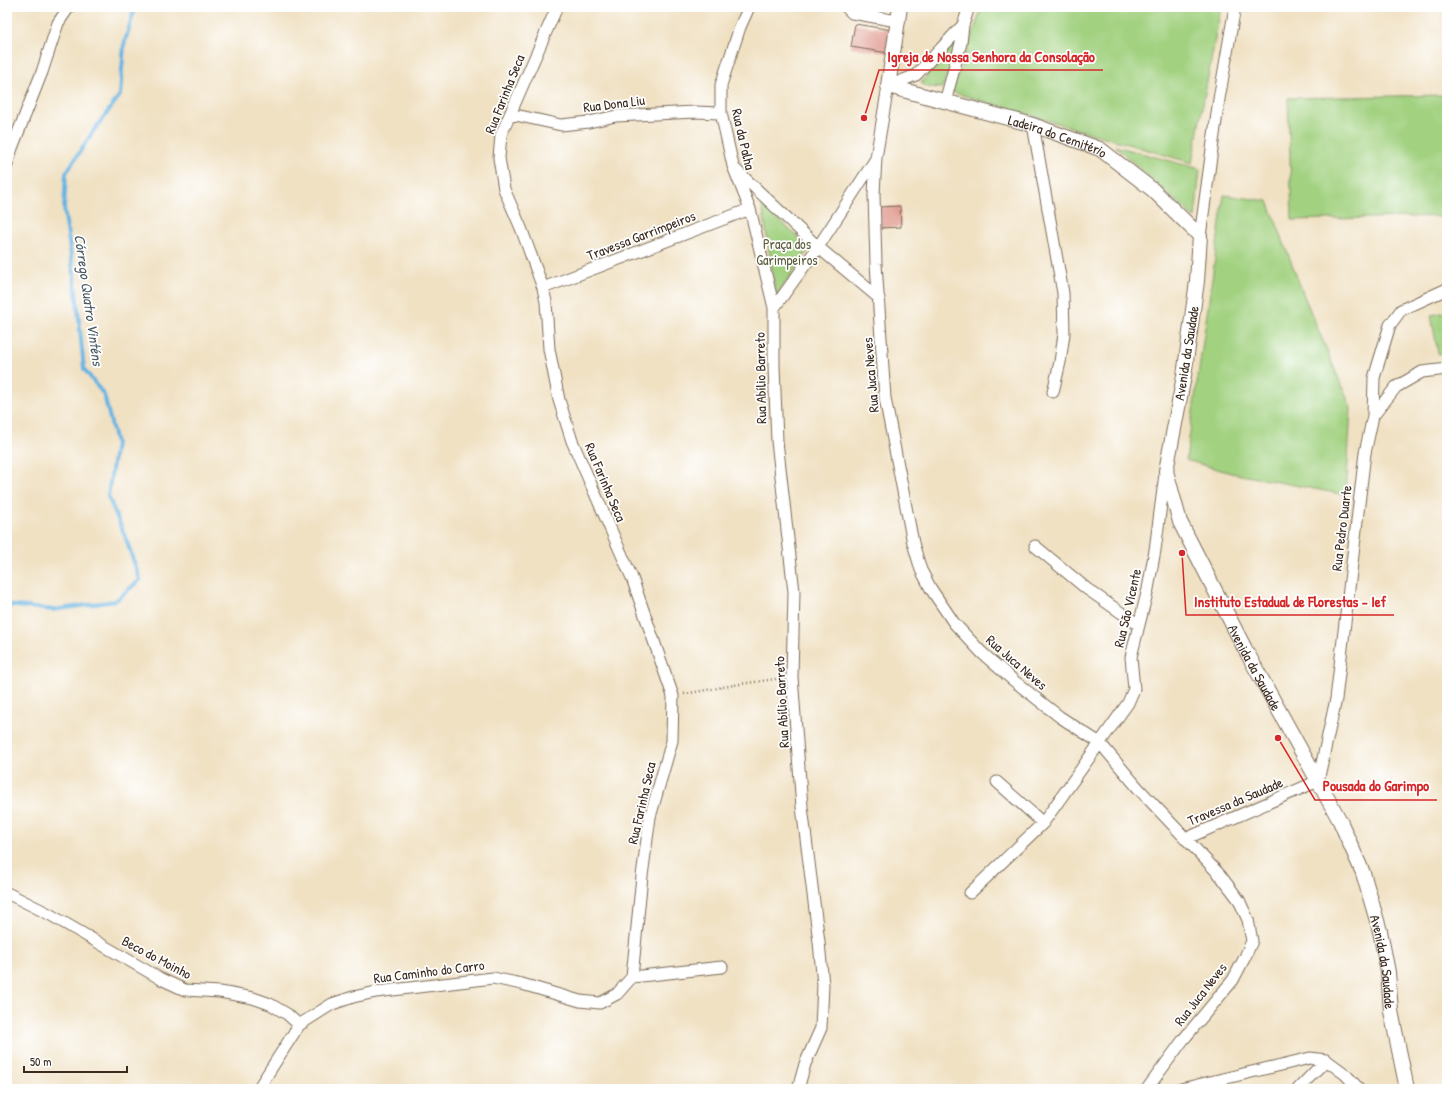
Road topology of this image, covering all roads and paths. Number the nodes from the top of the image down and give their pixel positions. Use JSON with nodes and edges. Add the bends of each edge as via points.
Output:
{"nodes":[{"id":1,"x":69,"y":7,"type":"edge"},
{"id":2,"x":557,"y":7,"type":"edge"},
{"id":3,"x":749,"y":7,"type":"edge"},
{"id":4,"x":846,"y":7,"type":"edge"},
{"id":5,"x":969,"y":7,"type":"edge"},
{"id":6,"x":1235,"y":7,"type":"edge"},
{"id":7,"x":898,"y":14,"type":"edge"},
{"id":8,"x":963,"y":26,"type":"junction"},
{"id":9,"x":888,"y":86,"type":"junction"},
{"id":10,"x":945,"y":102,"type":"junction"},
{"id":11,"x":721,"y":113,"type":"junction"},
{"id":12,"x":511,"y":114,"type":"junction"},
{"id":13,"x":1033,"y":126,"type":"junction"},
{"id":14,"x":876,"y":158,"type":"junction"},
{"id":15,"x":7,"y":165,"type":"edge"},
{"id":16,"x":733,"y":166,"type":"junction"},
{"id":17,"x":750,"y":209,"type":"junction"},
{"id":18,"x":1200,"y":236,"type":"junction"},
{"id":19,"x":818,"y":247,"type":"junction"},
{"id":20,"x":543,"y":288,"type":"junction"},
{"id":21,"x":1447,"y":289,"type":"edge"},
{"id":22,"x":879,"y":298,"type":"junction"},
{"id":23,"x":774,"y":308,"type":"junction"},
{"id":24,"x":1447,"y":369,"type":"edge"},
{"id":25,"x":1053,"y":392,"type":"dead end"},
{"id":26,"x":1373,"y":416,"type":"junction"},
{"id":27,"x":1166,"y":470,"type":"junction"},
{"id":28,"x":1035,"y":546,"type":"dead end"},
{"id":29,"x":1139,"y":625,"type":"junction"},
{"id":30,"x":792,"y":677,"type":"junction"},
{"id":31,"x":674,"y":696,"type":"junction"},
{"id":32,"x":1100,"y":743,"type":"junction"},
{"id":33,"x":1318,"y":781,"type":"junction"},
{"id":34,"x":997,"y":782,"type":"dead end"},
{"id":35,"x":1043,"y":823,"type":"junction"},
{"id":36,"x":1185,"y":838,"type":"junction"},
{"id":37,"x":7,"y":893,"type":"edge"},
{"id":38,"x":970,"y":893,"type":"dead end"},
{"id":39,"x":722,"y":967,"type":"dead end"},
{"id":40,"x":632,"y":977,"type":"junction"},
{"id":41,"x":299,"y":1025,"type":"junction"},
{"id":42,"x":1326,"y":1060,"type":"junction"},
{"id":43,"x":1404,"y":1087,"type":"edge"},
{"id":44,"x":258,"y":1089,"type":"edge"},
{"id":45,"x":798,"y":1089,"type":"edge"},
{"id":46,"x":1147,"y":1089,"type":"edge"},
{"id":47,"x":1181,"y":1089,"type":"edge"},
{"id":48,"x":1298,"y":1089,"type":"edge"},
{"id":49,"x":1359,"y":1089,"type":"edge"}],
"edges":[{"from":1,"to":15,"type":"street","via":[[58,23]]},
{"from":2,"to":12,"type":"street","name":"Rua Farinha Seca"},
{"from":3,"to":11,"type":"street","name":"Rua da Palha","via":[[721,85]]},
{"from":4,"to":7,"type":"street","via":[[852,13]]},
{"from":5,"to":8,"type":"street"},
{"from":6,"to":18,"type":"street","name":"Avenida da Saudade"},
{"from":7,"to":9,"type":"street"},
{"from":8,"to":9,"type":"street","via":[[916,75]]},
{"from":8,"to":10,"type":"street"},
{"from":9,"to":10,"type":"street","name":"Ladeira do Cemitério"},
{"from":9,"to":14,"type":"street","name":"Rua Juca Neves"},
{"from":10,"to":13,"type":"street","name":"Ladeira do Cemitério"},
{"from":11,"to":12,"type":"street","name":"Rua Dona Liu","via":[[616,116],[561,125]]},
{"from":11,"to":16,"type":"street","name":"Rua da Palha"},
{"from":12,"to":20,"type":"street","name":"Rua Farinha Seca","via":[[501,135],[499,158],[504,189]]},
{"from":13,"to":18,"type":"street","name":"Ladeira do Cemitério","via":[[1100,149],[1153,190]]},
{"from":13,"to":25,"type":"street","via":[[1064,293],[1064,334]]},
{"from":14,"to":19,"type":"street"},
{"from":14,"to":22,"type":"street","name":"Rua Juca Neves","via":[[874,228]]},
{"from":16,"to":17,"type":"street","name":"Rua da Palha"},
{"from":16,"to":19,"type":"street"},
{"from":17,"to":20,"type":"street","name":"Travessa Garrimpeiros"},
{"from":17,"to":23,"type":"street","name":"Rua da Palha"},
{"from":18,"to":27,"type":"street","name":"Avenida da Saudade","via":[[1197,281],[1184,376]]},
{"from":19,"to":22,"type":"street"},
{"from":19,"to":23,"type":"street"},
{"from":20,"to":31,"type":"street","name":"Rua Farinha Seca","via":[[549,349],[559,400],[572,441],[632,578]]},
{"from":21,"to":26,"type":"street","via":[[1400,310],[1390,325],[1374,378]]},
{"from":22,"to":32,"type":"street","name":"Rua Juca Neves","via":[[885,398],[913,543],[924,576],[954,623],[982,652],[1060,717]]},
{"from":23,"to":30,"type":"street","name":"Rua Abílio Barreto","via":[[777,441],[794,592]]},
{"from":24,"to":26,"type":"street","name":"Rua Pedro Duarte","via":[[1422,372],[1396,387]]},
{"from":26,"to":33,"type":"street","name":"Rua Pedro Duarte","via":[[1365,453],[1336,699]]},
{"from":27,"to":29,"type":"street","name":"Rua São Vicente","via":[[1154,558]]},
{"from":27,"to":33,"type":"street","name":"Avenida da Saudade","via":[[1180,522],[1245,649]]},
{"from":28,"to":29,"type":"street"},
{"from":29,"to":32,"type":"street","name":"Rua São Vicente","via":[[1131,657],[1134,688],[1128,703]]},
{"from":30,"to":31,"type":"path","via":[[734,684]]},
{"from":30,"to":45,"type":"street","name":"Rua Abílio Barreto","via":[[802,807],[823,985],[821,1028],[805,1064]]},
{"from":31,"to":40,"type":"street","name":"Rua Farinha Seca","via":[[672,741],[650,817]]},
{"from":32,"to":35,"type":"street","name":"Rua São Vicente"},
{"from":32,"to":36,"type":"street","name":"Rua Juca Neves"},
{"from":33,"to":36,"type":"street","name":"Travessa da Saudade"},
{"from":33,"to":43,"type":"street","name":"Avenida da Saudade","via":[[1340,821],[1363,873],[1378,924],[1388,972],[1391,1011]]},
{"from":34,"to":35,"type":"street"},
{"from":35,"to":38,"type":"street","name":"Rua São Vicente"},
{"from":36,"to":46,"type":"street","name":"Rua Juca Neves","via":[[1220,875],[1238,900],[1248,920],[1252,941],[1233,980],[1182,1040]]},
{"from":37,"to":41,"type":"street","name":"Beco do Moinho","via":[[185,990],[220,992],[253,998],[270,1004]]},
{"from":39,"to":40,"type":"street"},
{"from":40,"to":41,"type":"street","name":"Rua Caminho do Carro","via":[[617,994],[600,1003],[580,1001],[493,978],[376,992],[332,1004]]},
{"from":41,"to":44,"type":"street","name":"Rua Caminho do Carro"},
{"from":42,"to":47,"type":"street","via":[[1310,1058]]},
{"from":42,"to":48,"type":"street"},
{"from":42,"to":49,"type":"street"}]}
